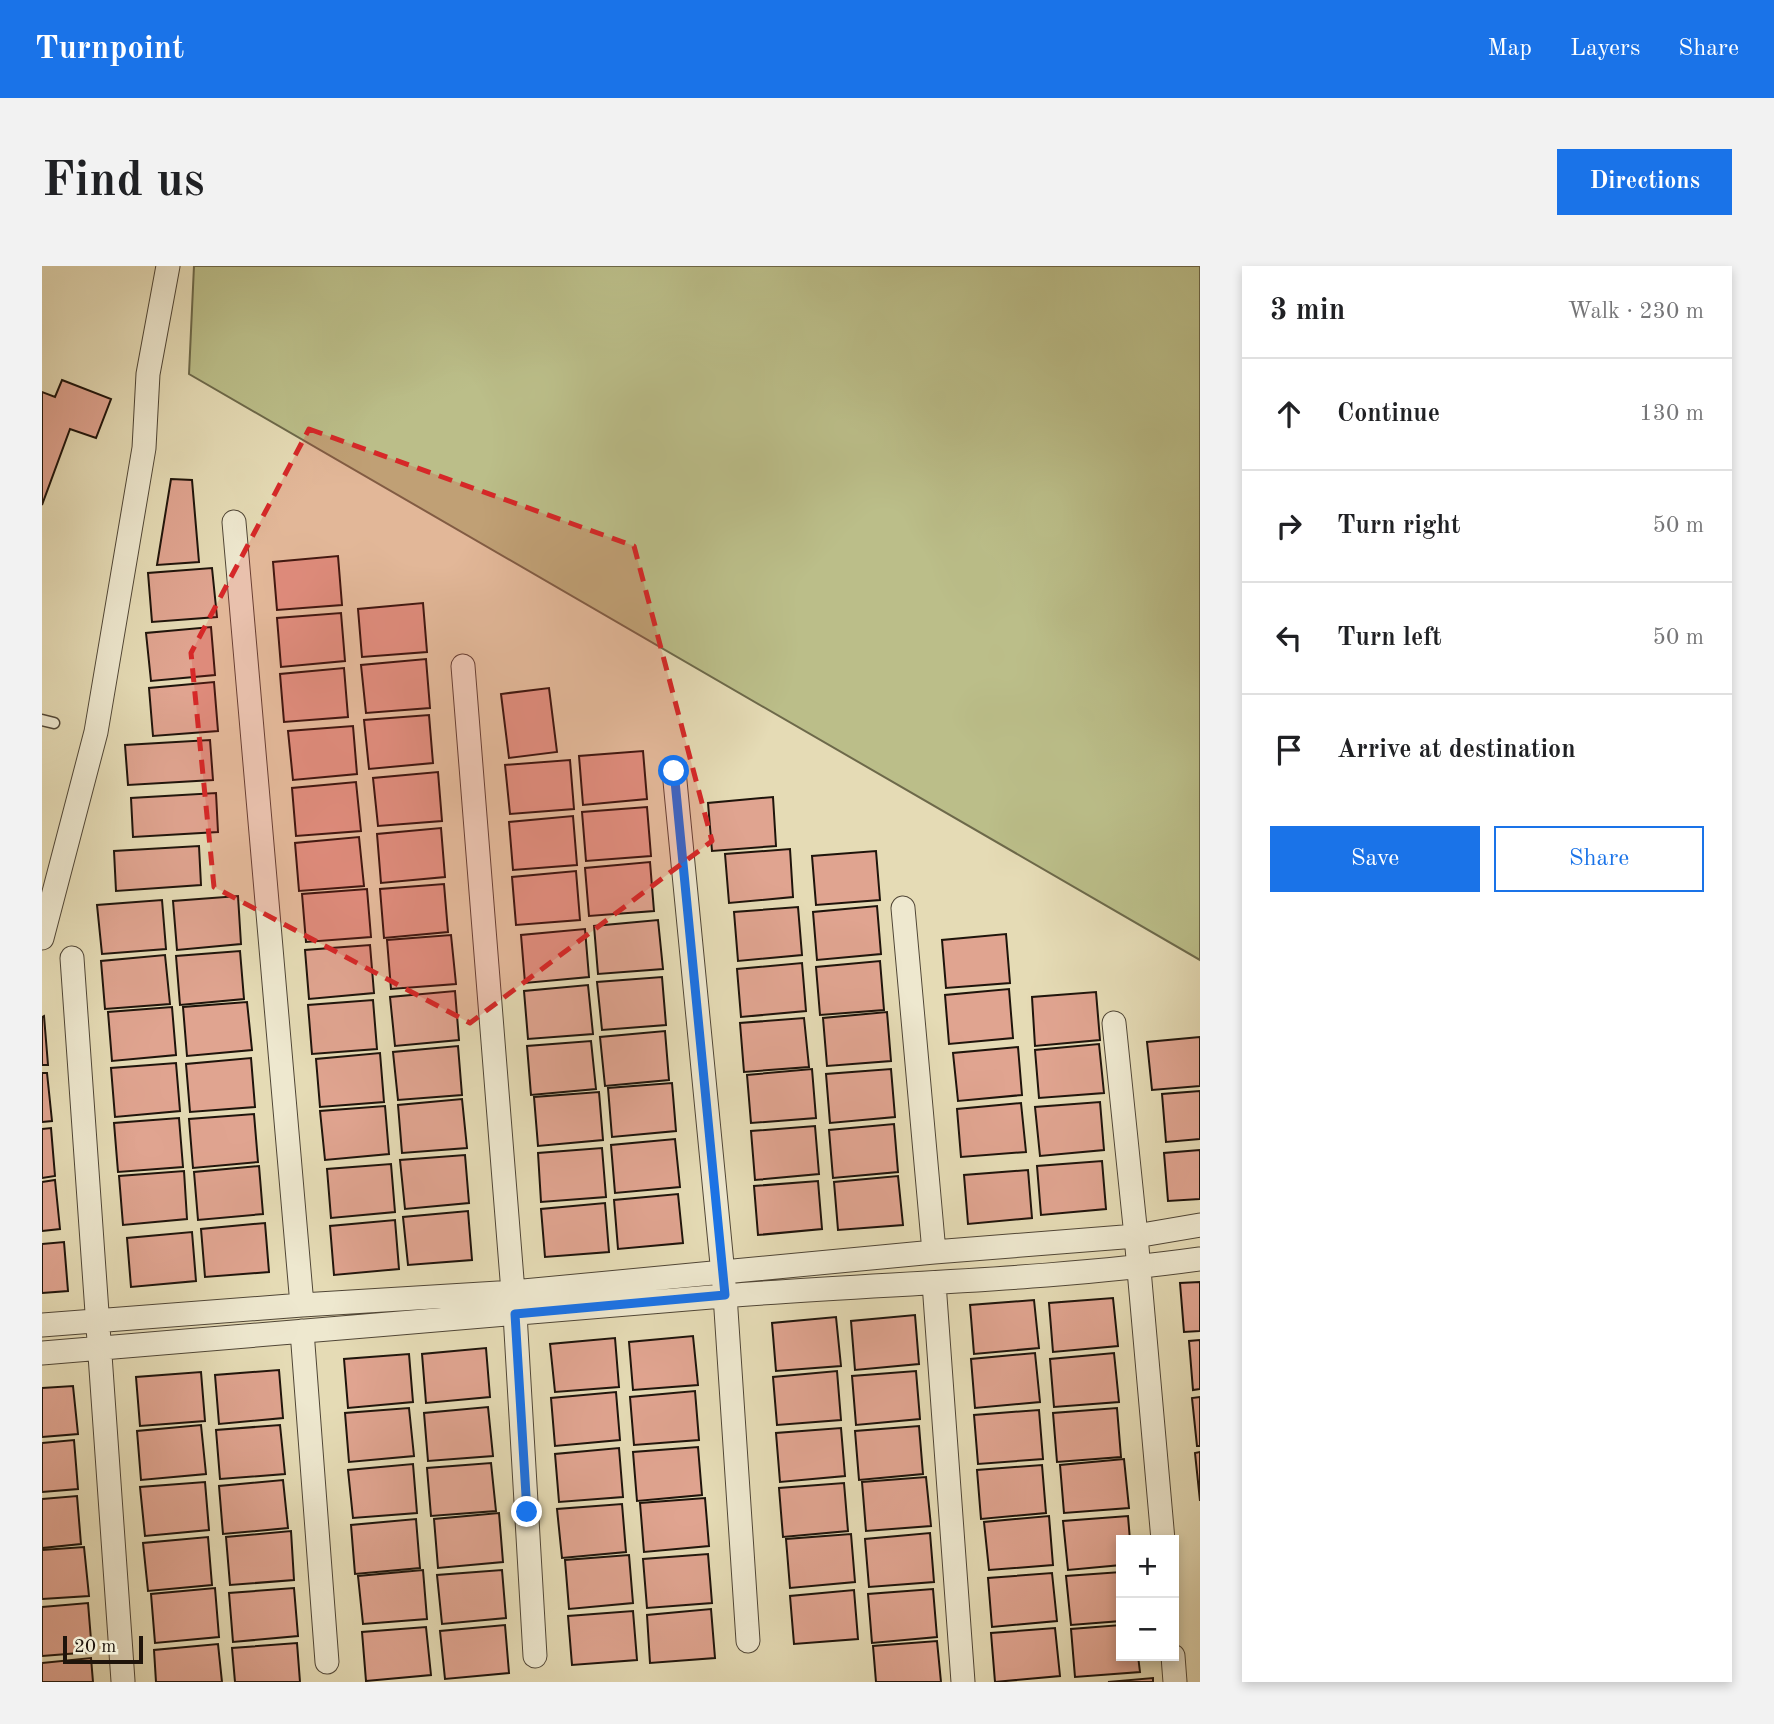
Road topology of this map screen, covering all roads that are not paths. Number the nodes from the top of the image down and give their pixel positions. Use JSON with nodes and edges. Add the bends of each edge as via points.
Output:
{"nodes":[{"id":1,"x":168,"y":266,"type":"edge"},
{"id":2,"x":234,"y":522,"type":"dead end"},
{"id":3,"x":463,"y":666,"type":"dead end"},
{"id":4,"x":42,"y":720,"type":"edge"},
{"id":5,"x":54,"y":723,"type":"dead end"},
{"id":6,"x":674,"y":771,"type":"dead end"},
{"id":7,"x":903,"y":908,"type":"dead end"},
{"id":8,"x":42,"y":938,"type":"edge"},
{"id":9,"x":72,"y":958,"type":"dead end"},
{"id":10,"x":1114,"y":1023,"type":"dead end"},
{"id":11,"x":1200,"y":1225,"type":"edge"},
{"id":12,"x":1136,"y":1236,"type":"junction"},
{"id":13,"x":934,"y":1252,"type":"junction"},
{"id":14,"x":1200,"y":1259,"type":"edge"},
{"id":15,"x":1139,"y":1268,"type":"junction"},
{"id":16,"x":934,"y":1283,"type":"junction"},
{"id":17,"x":723,"y":1284,"type":"junction"},
{"id":18,"x":514,"y":1303,"type":"junction"},
{"id":19,"x":302,"y":1305,"type":"junction"},
{"id":20,"x":97,"y":1321,"type":"junction"},
{"id":21,"x":42,"y":1325,"type":"edge"},
{"id":22,"x":302,"y":1331,"type":"junction"},
{"id":23,"x":99,"y":1348,"type":"junction"},
{"id":24,"x":42,"y":1353,"type":"edge"},
{"id":25,"x":1163,"y":1535,"type":"edge"},
{"id":26,"x":748,"y":1641,"type":"dead end"},
{"id":27,"x":535,"y":1656,"type":"dead end"},
{"id":28,"x":327,"y":1661,"type":"dead end"},
{"id":29,"x":1173,"y":1661,"type":"edge"},
{"id":30,"x":123,"y":1681,"type":"edge"},
{"id":31,"x":963,"y":1682,"type":"edge"},
{"id":32,"x":1175,"y":1682,"type":"edge"}],
"edges":[{"from":1,"to":8,"type":"street","via":[[148,374],[144,448],[100,707]]},
{"from":2,"to":19,"type":"street"},
{"from":3,"to":18,"type":"street"},
{"from":4,"to":5,"type":"lane"},
{"from":6,"to":17,"type":"street"},
{"from":7,"to":13,"type":"street"},
{"from":9,"to":20,"type":"street"},
{"from":10,"to":12,"type":"street"},
{"from":11,"to":12,"type":"street"},
{"from":12,"to":13,"type":"street"},
{"from":12,"to":15,"type":"street"},
{"from":13,"to":17,"type":"street"},
{"from":14,"to":15,"type":"street"},
{"from":15,"to":16,"type":"street"},
{"from":15,"to":25,"type":"street"},
{"from":16,"to":17,"type":"street"},
{"from":16,"to":31,"type":"street"},
{"from":17,"to":18,"type":"street"},
{"from":17,"to":26,"type":"street"},
{"from":18,"to":19,"type":"street"},
{"from":18,"to":22,"type":"street"},
{"from":18,"to":27,"type":"street"},
{"from":19,"to":20,"type":"street"},
{"from":20,"to":21,"type":"street"},
{"from":20,"to":23,"type":"street"},
{"from":22,"to":23,"type":"street"},
{"from":22,"to":28,"type":"street"},
{"from":23,"to":24,"type":"street"},
{"from":23,"to":30,"type":"street"},
{"from":29,"to":32,"type":"street"}]}
